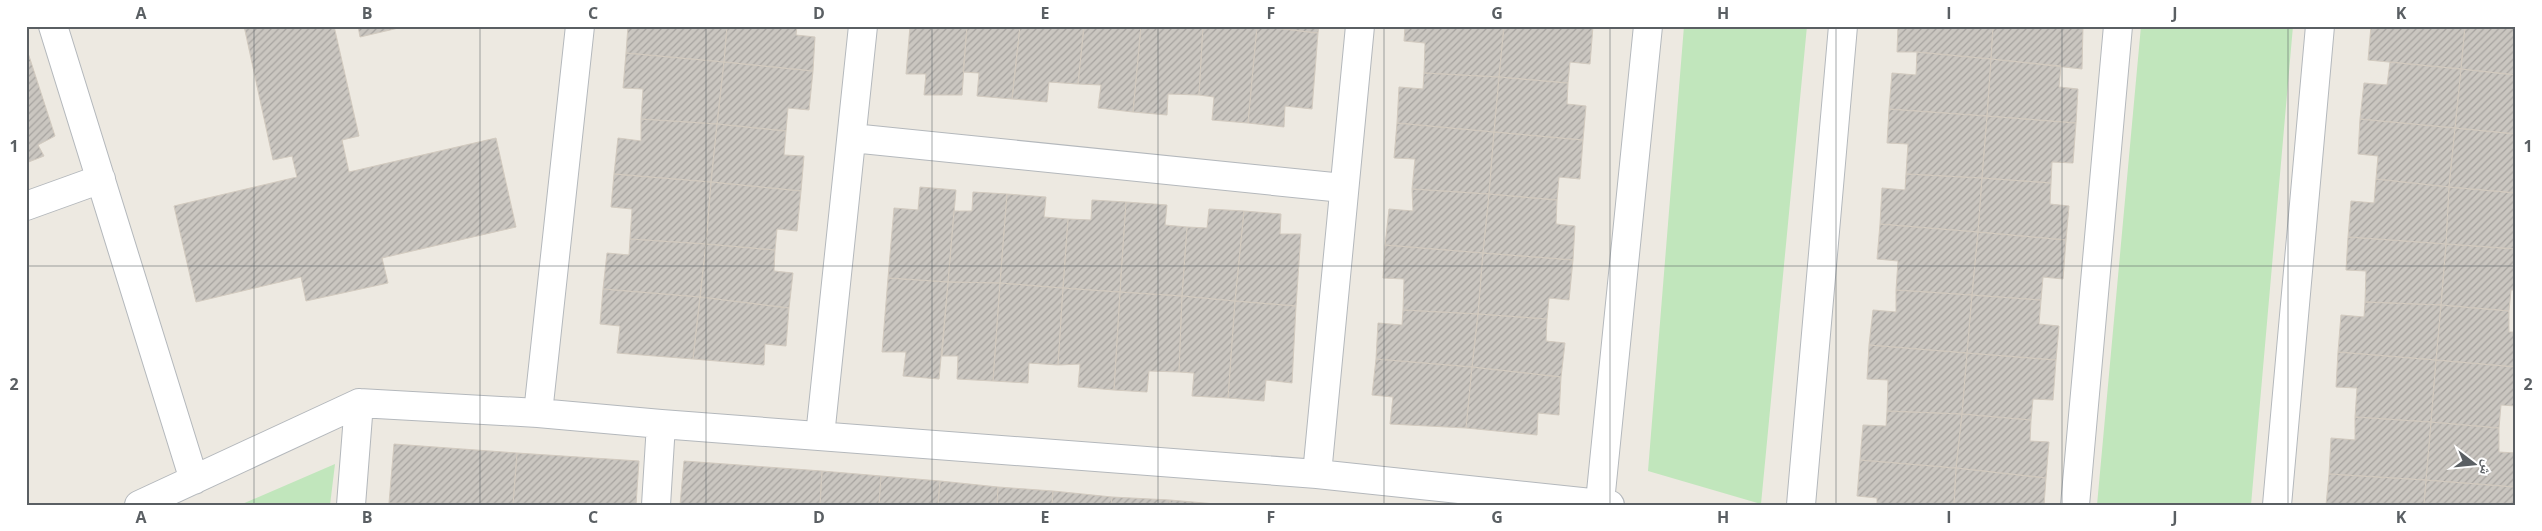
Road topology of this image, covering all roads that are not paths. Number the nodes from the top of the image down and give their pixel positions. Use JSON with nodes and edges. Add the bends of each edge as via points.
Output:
{"nodes":[{"id":1,"x":53,"y":26,"type":"edge"},
{"id":2,"x":580,"y":26,"type":"edge"},
{"id":3,"x":862,"y":26,"type":"edge"},
{"id":4,"x":1360,"y":26,"type":"edge"},
{"id":5,"x":1648,"y":26,"type":"edge"},
{"id":6,"x":1843,"y":26,"type":"edge"},
{"id":7,"x":2118,"y":26,"type":"edge"},
{"id":8,"x":2320,"y":26,"type":"edge"},
{"id":9,"x":852,"y":138,"type":"junction"},
{"id":10,"x":101,"y":179,"type":"junction"},
{"id":11,"x":1343,"y":188,"type":"junction"},
{"id":12,"x":26,"y":206,"type":"edge"},
{"id":13,"x":359,"y":403,"type":"junction"},
{"id":14,"x":538,"y":413,"type":"junction"},
{"id":15,"x":661,"y":424,"type":"junction"},
{"id":16,"x":820,"y":436,"type":"junction"},
{"id":17,"x":1318,"y":474,"type":"junction"},
{"id":18,"x":194,"y":480,"type":"junction"},
{"id":19,"x":1605,"y":503,"type":"edge"},
{"id":20,"x":139,"y":505,"type":"edge"},
{"id":21,"x":351,"y":505,"type":"edge"},
{"id":22,"x":656,"y":505,"type":"edge"},
{"id":23,"x":1801,"y":505,"type":"edge"},
{"id":24,"x":2075,"y":505,"type":"edge"},
{"id":25,"x":2277,"y":505,"type":"edge"}],
"edges":[{"from":1,"to":10,"type":"street"},
{"from":2,"to":14,"type":"street"},
{"from":3,"to":9,"type":"street"},
{"from":4,"to":11,"type":"street"},
{"from":5,"to":19,"type":"street"},
{"from":6,"to":23,"type":"street"},
{"from":7,"to":24,"type":"street"},
{"from":8,"to":25,"type":"street"},
{"from":9,"to":11,"type":"street"},
{"from":9,"to":16,"type":"street"},
{"from":10,"to":12,"type":"street"},
{"from":10,"to":18,"type":"street"},
{"from":11,"to":17,"type":"street"},
{"from":13,"to":14,"type":"street"},
{"from":13,"to":18,"type":"street"},
{"from":13,"to":21,"type":"street"},
{"from":14,"to":15,"type":"street"},
{"from":15,"to":16,"type":"street"},
{"from":15,"to":22,"type":"street"},
{"from":16,"to":17,"type":"street"},
{"from":17,"to":19,"type":"street"},
{"from":18,"to":20,"type":"street"}]}
